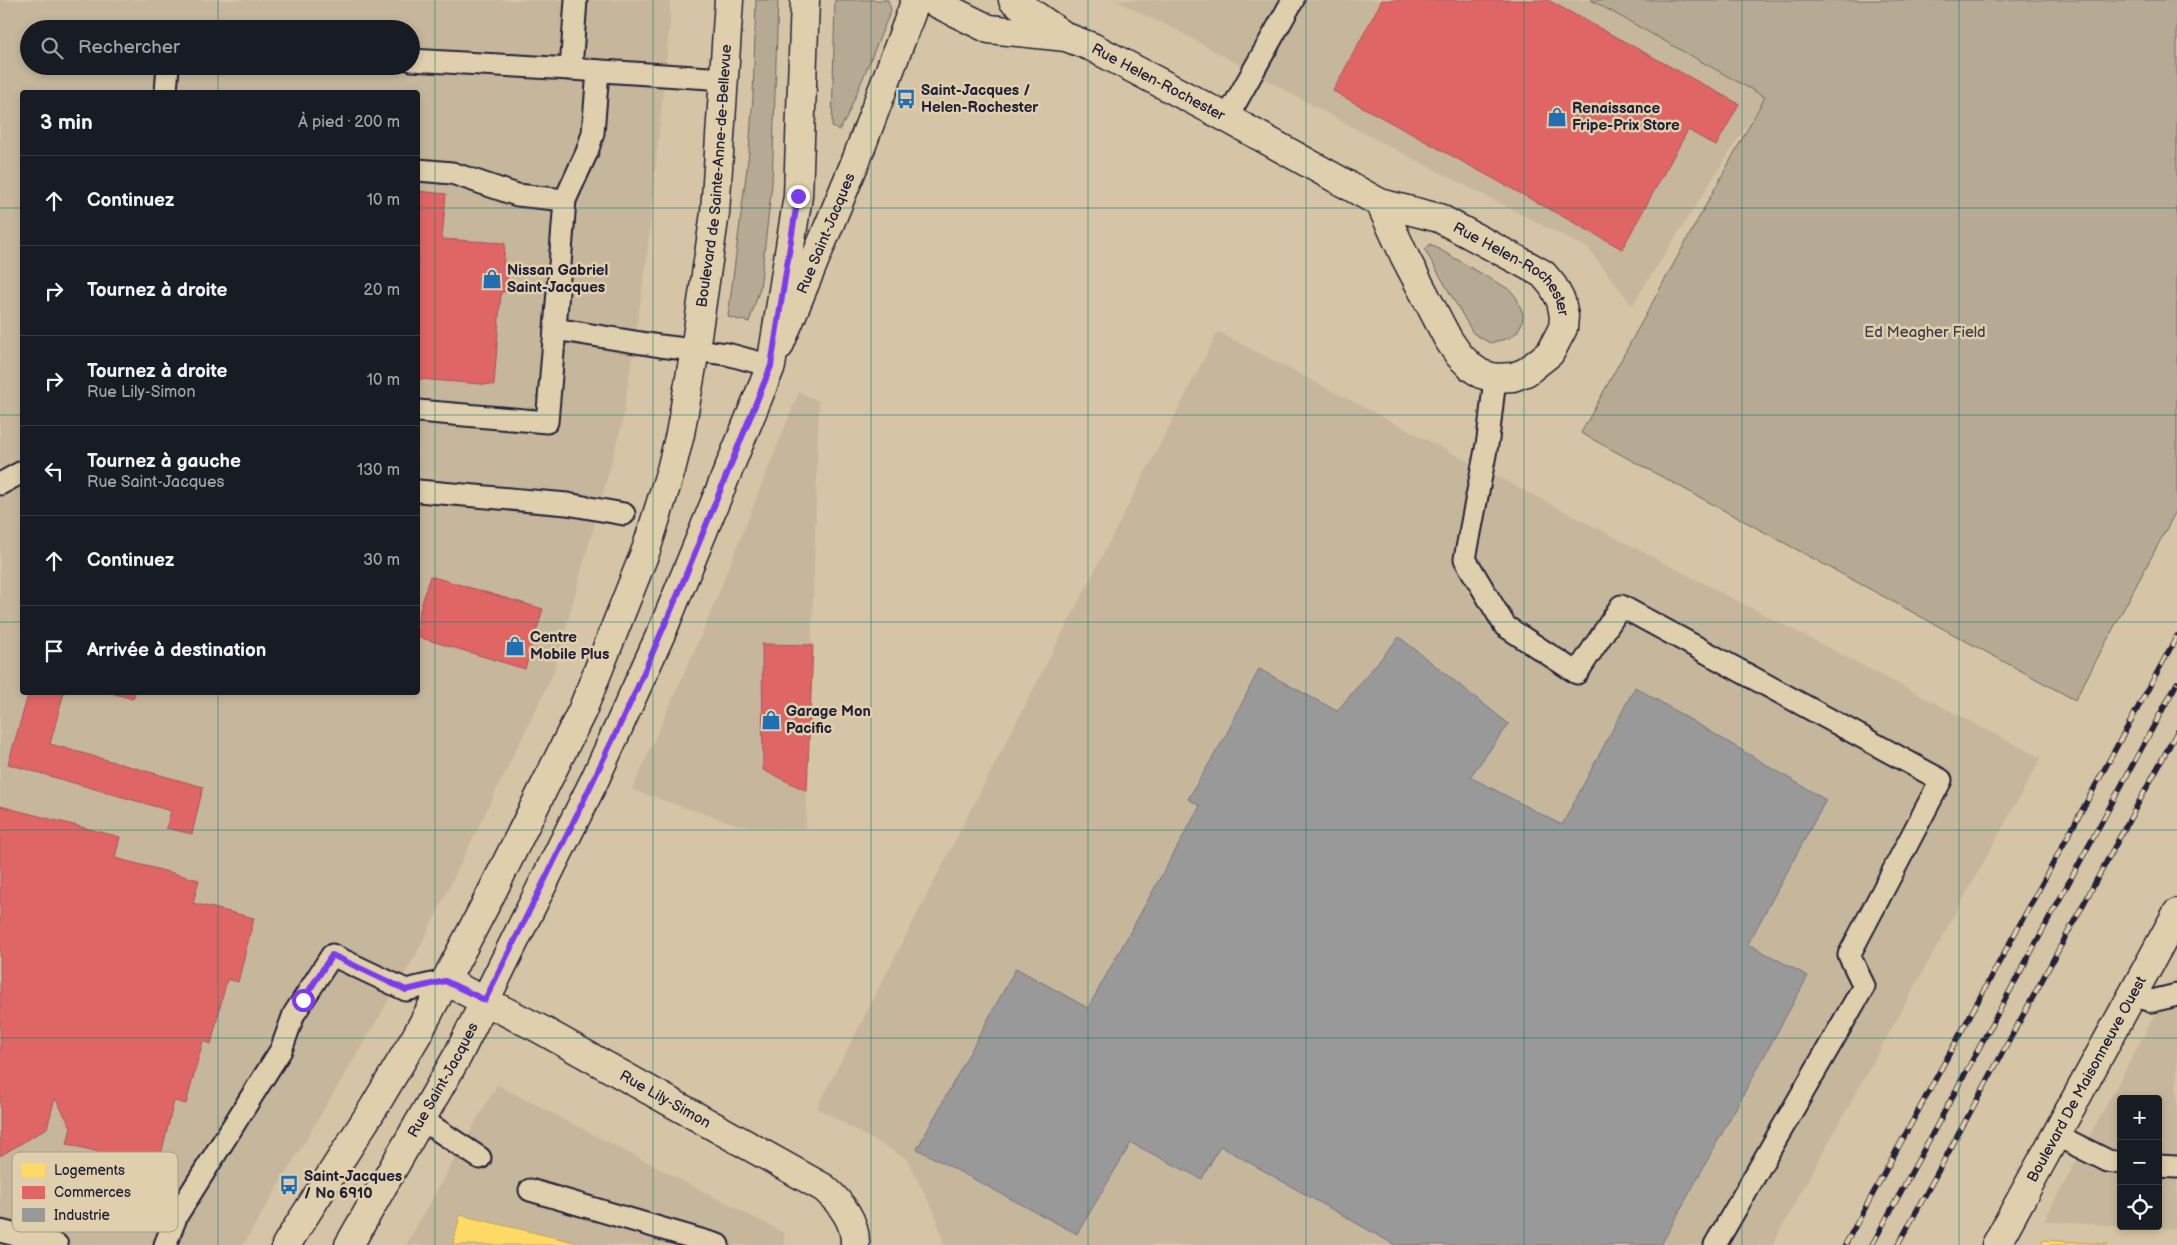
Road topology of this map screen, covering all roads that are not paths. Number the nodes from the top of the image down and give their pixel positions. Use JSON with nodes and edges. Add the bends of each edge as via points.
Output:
{"nodes":[{"id":1,"x":576,"y":0,"type":"edge"},
{"id":2,"x":730,"y":0,"type":"edge"},
{"id":3,"x":805,"y":0,"type":"edge"},
{"id":4,"x":916,"y":0,"type":"edge"},
{"id":5,"x":930,"y":0,"type":"edge"},
{"id":6,"x":1013,"y":0,"type":"edge"},
{"id":7,"x":1293,"y":0,"type":"edge"},
{"id":8,"x":1066,"y":37,"type":"junction"},
{"id":9,"x":420,"y":61,"type":"edge"},
{"id":10,"x":571,"y":69,"type":"junction"},
{"id":11,"x":598,"y":71,"type":"junction"},
{"id":12,"x":167,"y":75,"type":"edge"},
{"id":13,"x":725,"y":79,"type":"junction"},
{"id":14,"x":166,"y":90,"type":"edge"},
{"id":15,"x":1228,"y":118,"type":"junction"},
{"id":16,"x":420,"y":170,"type":"edge"},
{"id":17,"x":565,"y":200,"type":"junction"},
{"id":18,"x":1380,"y":203,"type":"junction"},
{"id":19,"x":555,"y":329,"type":"junction"},
{"id":20,"x":696,"y":350,"type":"junction"},
{"id":21,"x":771,"y":366,"type":"junction"},
{"id":22,"x":1495,"y":378,"type":"junction"},
{"id":23,"x":420,"y":411,"type":"edge"},
{"id":24,"x":20,"y":473,"type":"edge"},
{"id":25,"x":0,"y":484,"type":"edge"},
{"id":26,"x":420,"y":491,"type":"edge"},
{"id":27,"x":624,"y":514,"type":"dead end"},
{"id":28,"x":2177,"y":913,"type":"edge"},
{"id":29,"x":445,"y":981,"type":"junction"},
{"id":30,"x":2132,"y":995,"type":"junction"},
{"id":31,"x":2177,"y":995,"type":"edge"},
{"id":32,"x":485,"y":1000,"type":"junction"},
{"id":33,"x":421,"y":1119,"type":"junction"},
{"id":34,"x":2056,"y":1135,"type":"junction"},
{"id":35,"x":480,"y":1158,"type":"dead end"},
{"id":36,"x":2117,"y":1162,"type":"edge"},
{"id":37,"x":2162,"y":1166,"type":"edge"},
{"id":38,"x":2177,"y":1167,"type":"edge"},
{"id":39,"x":530,"y":1190,"type":"dead end"},
{"id":40,"x":178,"y":1212,"type":"edge"},
{"id":41,"x":0,"y":1231,"type":"edge"},
{"id":42,"x":170,"y":1232,"type":"edge"},
{"id":43,"x":57,"y":1245,"type":"edge"},
{"id":44,"x":165,"y":1245,"type":"edge"},
{"id":45,"x":286,"y":1245,"type":"edge"},
{"id":46,"x":349,"y":1245,"type":"edge"},
{"id":47,"x":718,"y":1245,"type":"edge"},
{"id":48,"x":856,"y":1245,"type":"edge"},
{"id":49,"x":1715,"y":1245,"type":"edge"},
{"id":50,"x":1996,"y":1245,"type":"edge"}],
"edges":[{"from":1,"to":10,"type":"lane"},
{"from":2,"to":13,"type":"main road","name":"Boulevard de Sainte-Anne-de-Bellevue"},
{"from":3,"to":21,"type":"main road","via":[[798,196]]},
{"from":4,"to":21,"type":"main road","name":"Rue Saint-Jacques","via":[[857,158]]},
{"from":5,"to":8,"type":"main road","name":"Rue Helen-Rochester","via":[[989,28]]},
{"from":6,"to":8,"type":"main road","name":"Rue Helen-Rochester"},
{"from":7,"to":15,"type":"lane"},
{"from":8,"to":15,"type":"main road","name":"Rue Helen-Rochester","via":[[1115,58]]},
{"from":9,"to":10,"type":"lane"},
{"from":10,"to":11,"type":"lane"},
{"from":11,"to":13,"type":"lane"},
{"from":11,"to":17,"type":"lane","via":[[592,133]]},
{"from":12,"to":14,"type":"lane"},
{"from":13,"to":20,"type":"main road","name":"Boulevard de Sainte-Anne-de-Bellevue","via":[[715,214]]},
{"from":15,"to":18,"type":"main road","name":"Rue Helen-Rochester"},
{"from":16,"to":17,"type":"lane","via":[[452,173],[518,196]]},
{"from":17,"to":19,"type":"lane"},
{"from":18,"to":22,"type":"main road","via":[[1405,257],[1459,355],[1481,374]]},
{"from":18,"to":22,"type":"main road","name":"Rue Helen-Rochester","via":[[1439,218],[1527,265],[1553,286],[1564,316],[1563,328],[1550,353],[1526,372]]},
{"from":19,"to":20,"type":"lane"},
{"from":19,"to":23,"type":"lane","via":[[547,422]]},
{"from":20,"to":21,"type":"lane","via":[[727,354]]},
{"from":20,"to":29,"type":"main road","via":[[671,470],[634,581],[582,711]]},
{"from":21,"to":32,"type":"main road","name":"Rue Saint-Jacques","via":[[635,693]]},
{"from":22,"to":49,"type":"lane","via":[[1486,448],[1465,559],[1505,626],[1577,673],[1621,606],[1941,780],[1849,955],[1864,986]]},
{"from":24,"to":25,"type":"lane"},
{"from":26,"to":27,"type":"lane","via":[[567,504]]},
{"from":28,"to":30,"type":"main road","name":"Boulevard De Maisonneuve Ouest"},
{"from":29,"to":32,"type":"main road","name":"Rue Lily-Simon"},
{"from":29,"to":40,"type":"lane","via":[[406,990],[332,955],[294,1014],[281,1050]]},
{"from":29,"to":45,"type":"main road","via":[[374,1107]]},
{"from":30,"to":31,"type":"lane","via":[[2152,1002]]},
{"from":30,"to":34,"type":"main road","name":"Boulevard De Maisonneuve Ouest"},
{"from":32,"to":33,"type":"main road","name":"Rue Saint-Jacques"},
{"from":32,"to":48,"type":"main road","name":"Rue Lily-Simon","via":[[824,1188],[846,1212]]},
{"from":33,"to":35,"type":"lane"},
{"from":33,"to":46,"type":"main road","name":"Rue Saint-Jacques"},
{"from":34,"to":36,"type":"lane"},
{"from":34,"to":50,"type":"main road","name":"Boulevard De Maisonneuve Ouest"},
{"from":37,"to":38,"type":"lane"},
{"from":39,"to":47,"type":"lane"},
{"from":41,"to":43,"type":"lane"},
{"from":42,"to":44,"type":"lane"}]}
